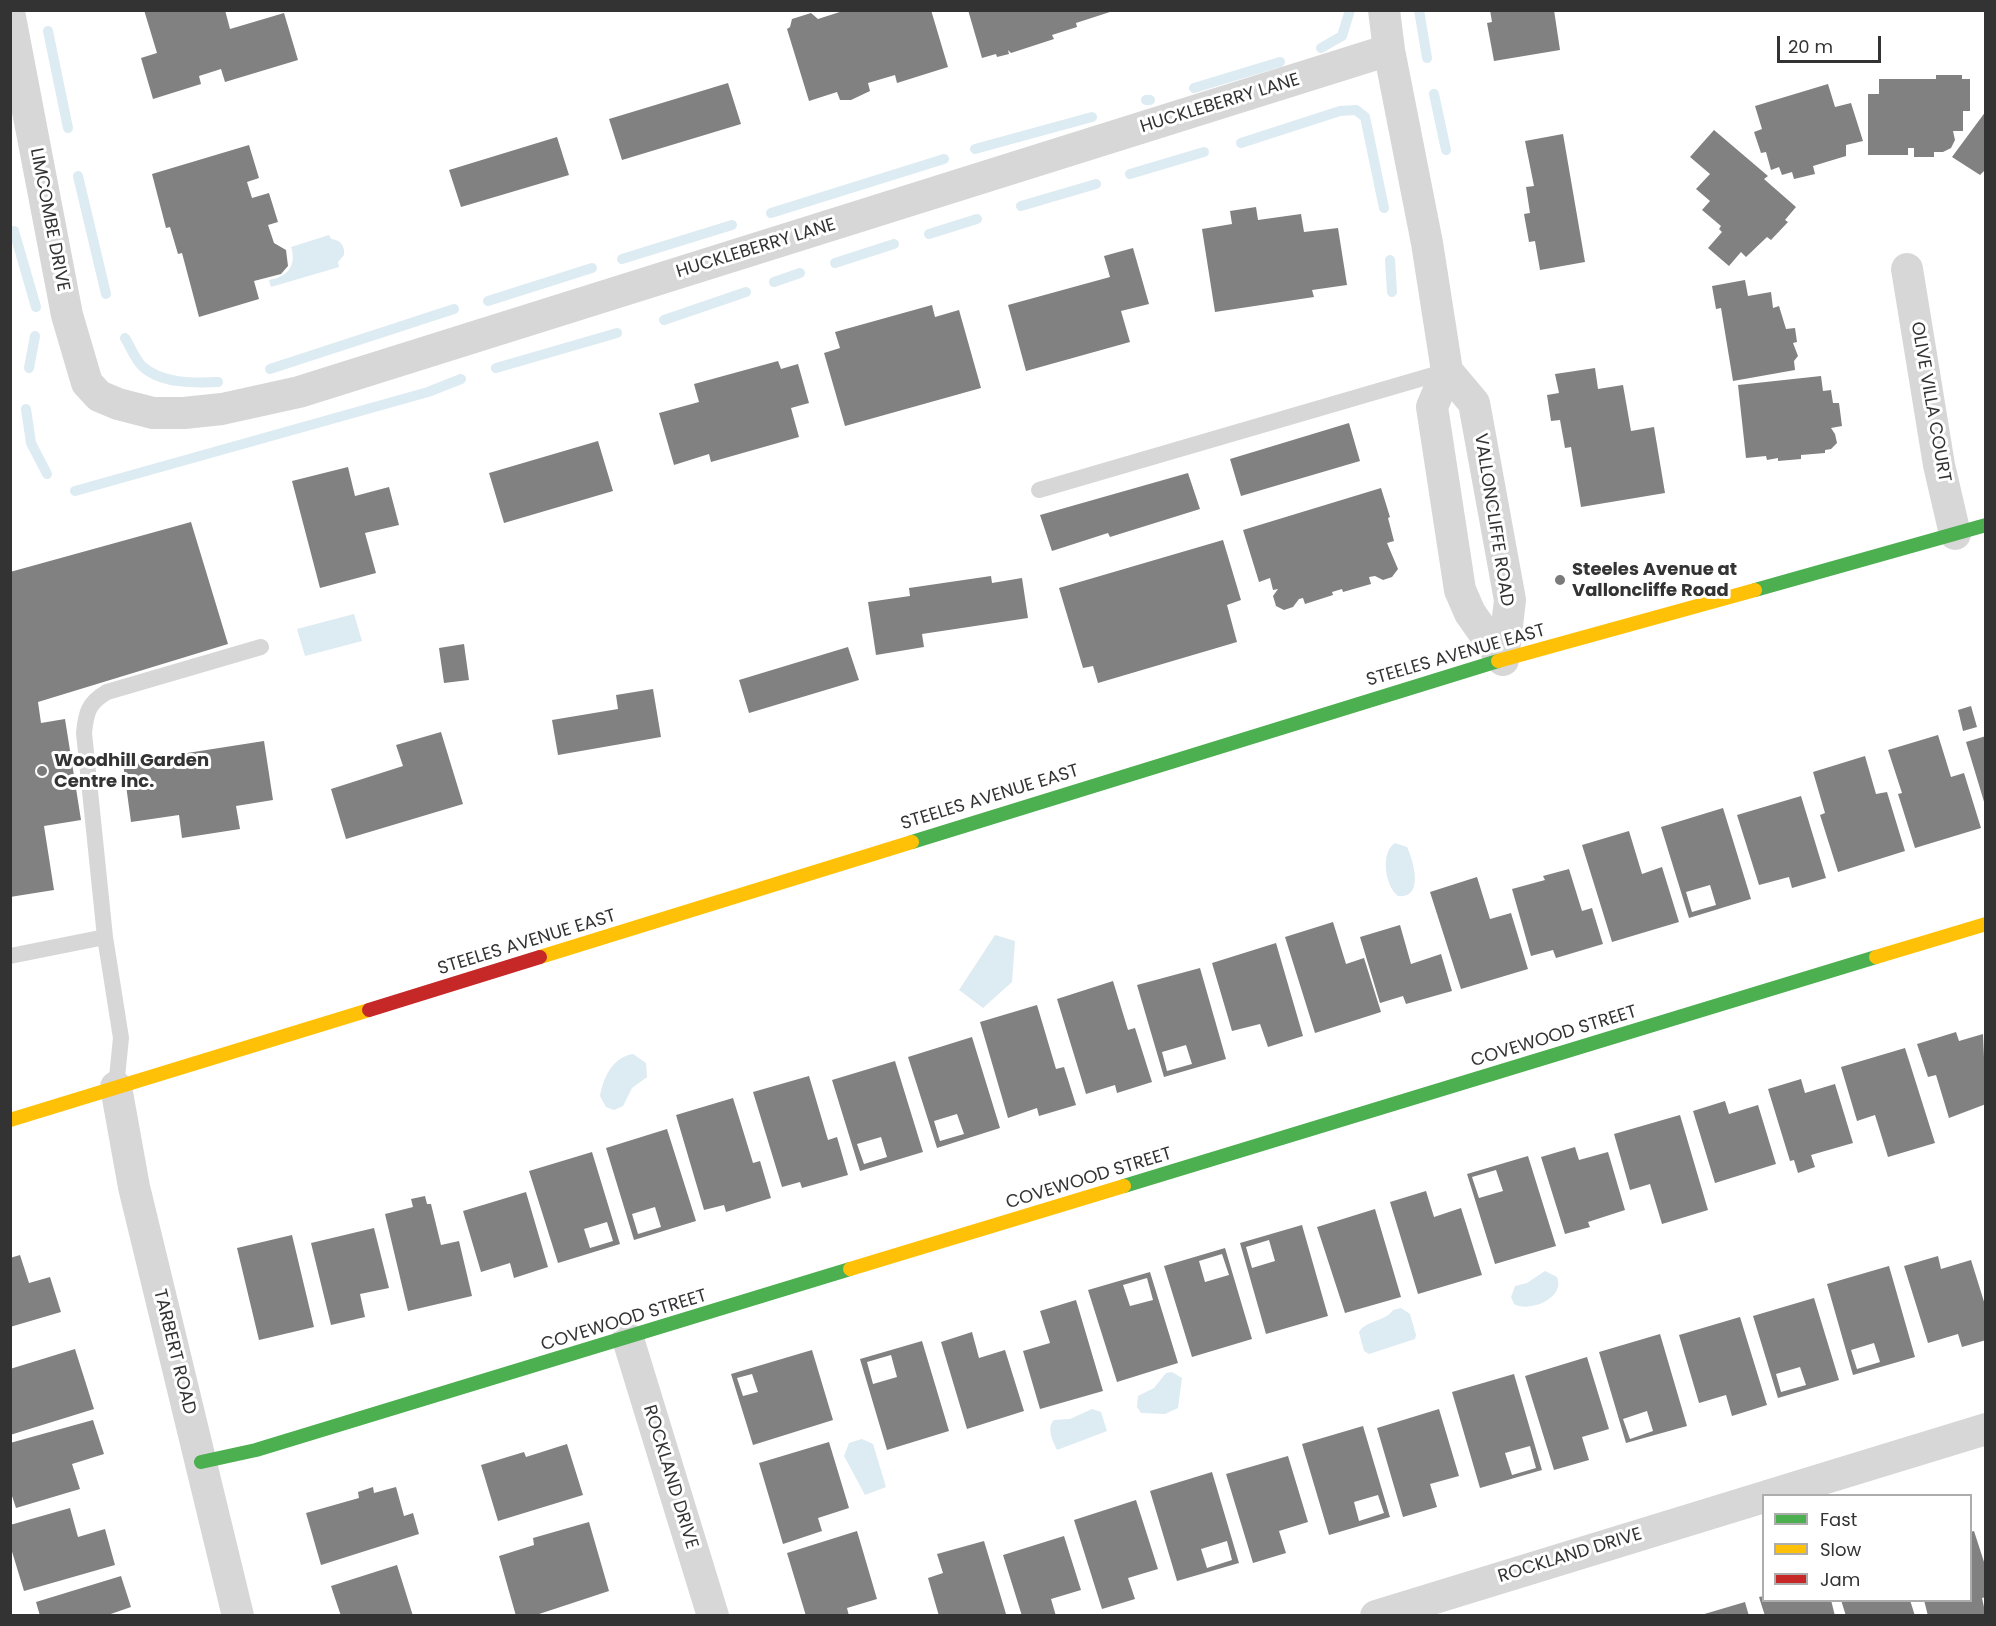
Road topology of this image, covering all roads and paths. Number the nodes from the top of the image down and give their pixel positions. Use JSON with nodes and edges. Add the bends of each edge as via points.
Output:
{"nodes":[{"id":1,"x":1384,"y":10,"type":"edge"},
{"id":2,"x":10,"y":17,"type":"edge"},
{"id":3,"x":1389,"y":50,"type":"junction"},
{"id":4,"x":1907,"y":269,"type":"dead end"},
{"id":5,"x":1447,"y":372,"type":"junction"},
{"id":6,"x":118,"y":404,"type":"joint"},
{"id":7,"x":1039,"y":490,"type":"dead end"},
{"id":8,"x":1986,"y":525,"type":"edge"},
{"id":9,"x":1955,"y":534,"type":"junction"},
{"id":10,"x":261,"y":647,"type":"dead end"},
{"id":11,"x":1503,"y":660,"type":"junction"},
{"id":12,"x":1986,"y":924,"type":"edge"},
{"id":13,"x":105,"y":937,"type":"junction"},
{"id":14,"x":10,"y":956,"type":"edge"},
{"id":15,"x":116,"y":1087,"type":"junction"},
{"id":16,"x":10,"y":1120,"type":"edge"},
{"id":17,"x":628,"y":1339,"type":"junction"},
{"id":18,"x":1986,"y":1429,"type":"edge"},
{"id":19,"x":201,"y":1462,"type":"junction"},
{"id":20,"x":1772,"y":1494,"type":"edge"},
{"id":21,"x":1762,"y":1497,"type":"edge"},
{"id":22,"x":238,"y":1616,"type":"edge"},
{"id":23,"x":713,"y":1616,"type":"edge"},
{"id":24,"x":1376,"y":1616,"type":"edge"}],
"edges":[{"from":1,"to":3,"type":"street"},
{"from":2,"to":6,"type":"street","name":"LIMCOMBE DRIVE","via":[[77,351],[87,383],[99,396]]},
{"from":3,"to":5,"type":"street","via":[[1427,243]]},
{"from":3,"to":6,"type":"street","name":"HUCKLEBERRY LANE","via":[[299,392],[222,410],[184,414],[153,413]]},
{"from":4,"to":9,"type":"street","name":"OLIVE VILLA COURT","via":[[1939,465]]},
{"from":5,"to":7,"type":"lane"},
{"from":5,"to":11,"type":"street","name":"VALLONCLIFFE ROAD","via":[[1474,403],[1510,600]]},
{"from":5,"to":11,"type":"street","name":"VALLONCLIFFE ROAD","via":[[1432,407],[1460,590],[1470,613]]},
{"from":8,"to":9,"type":"main road","name":"STEELES AVENUE EAST"},
{"from":9,"to":11,"type":"main road","name":"STEELES AVENUE EAST"},
{"from":10,"to":13,"type":"lane","via":[[107,692],[86,711],[84,733]]},
{"from":11,"to":15,"type":"main road","name":"STEELES AVENUE EAST"},
{"from":12,"to":17,"type":"main road","name":"COVEWOOD STREET"},
{"from":13,"to":14,"type":"lane"},
{"from":13,"to":15,"type":"lane","via":[[121,1038]]},
{"from":15,"to":16,"type":"main road","name":"STEELES AVENUE EAST"},
{"from":15,"to":19,"type":"street","name":"TARBERT ROAD","via":[[134,1187]]},
{"from":17,"to":19,"type":"main road","name":"COVEWOOD STREET"},
{"from":17,"to":23,"type":"street","name":"ROCKLAND DRIVE"},
{"from":18,"to":20,"type":"street","name":"ROCKLAND DRIVE"},
{"from":19,"to":22,"type":"street","name":"TARBERT ROAD"},
{"from":21,"to":24,"type":"street","name":"ROCKLAND DRIVE"}]}
